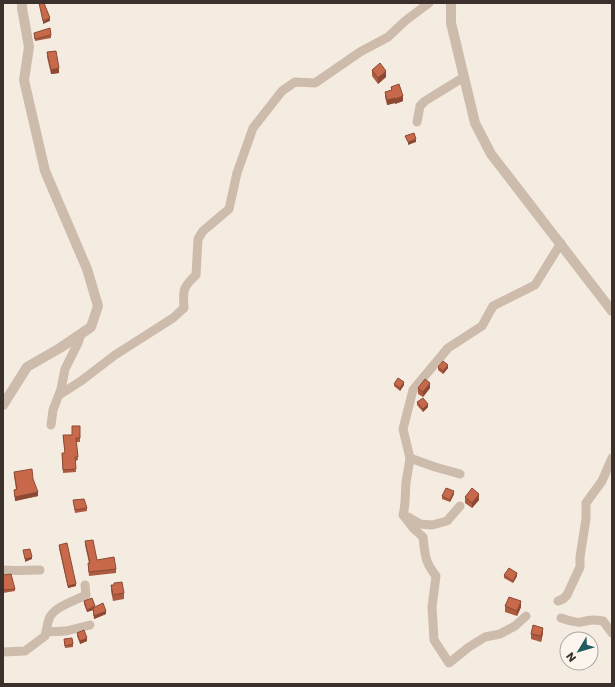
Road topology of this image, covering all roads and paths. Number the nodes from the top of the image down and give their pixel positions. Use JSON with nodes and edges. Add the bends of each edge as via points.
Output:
{"nodes":[{"id":1,"x":22,"y":3,"type":"edge"},
{"id":2,"x":429,"y":3,"type":"edge"},
{"id":3,"x":451,"y":3,"type":"edge"},
{"id":4,"x":464,"y":77,"type":"junction"},
{"id":5,"x":417,"y":122,"type":"dead end"},
{"id":6,"x":560,"y":243,"type":"junction"},
{"id":7,"x":612,"y":311,"type":"edge"},
{"id":8,"x":80,"y":334,"type":"junction"},
{"id":9,"x":59,"y":395,"type":"junction"},
{"id":10,"x":3,"y":405,"type":"edge"},
{"id":11,"x":50,"y":425,"type":"dead end"},
{"id":12,"x":410,"y":458,"type":"junction"},
{"id":13,"x":612,"y":458,"type":"edge"},
{"id":14,"x":460,"y":474,"type":"dead end"},
{"id":15,"x":460,"y":506,"type":"dead end"},
{"id":16,"x":403,"y":515,"type":"junction"},
{"id":17,"x":3,"y":570,"type":"edge"},
{"id":18,"x":40,"y":570,"type":"dead end"},
{"id":19,"x":85,"y":585,"type":"dead end"},
{"id":20,"x":558,"y":601,"type":"dead end"},
{"id":21,"x":526,"y":616,"type":"dead end"},
{"id":22,"x":561,"y":618,"type":"dead end"},
{"id":23,"x":90,"y":625,"type":"dead end"},
{"id":24,"x":46,"y":632,"type":"junction"},
{"id":25,"x":612,"y":633,"type":"edge"},
{"id":26,"x":3,"y":652,"type":"edge"}],
"edges":[{"from":1,"to":8,"type":"street","via":[[29,47],[24,80],[43,164],[87,269],[98,306],[91,327]]},
{"from":2,"to":9,"type":"street","via":[[388,36],[315,83],[295,82],[282,91],[253,128],[237,173],[229,210],[203,231],[198,239],[196,275],[185,286],[184,308]]},
{"from":3,"to":4,"type":"street","via":[[451,23]]},
{"from":4,"to":5,"type":"street","via":[[425,101],[420,106]]},
{"from":4,"to":6,"type":"street","via":[[475,123],[491,154]]},
{"from":6,"to":7,"type":"street"},
{"from":6,"to":12,"type":"street","via":[[535,285],[494,306],[482,326],[448,348],[413,390],[403,429]]},
{"from":8,"to":9,"type":"street","via":[[65,369]]},
{"from":8,"to":10,"type":"street","via":[[27,367]]},
{"from":9,"to":11,"type":"street"},
{"from":12,"to":14,"type":"street"},
{"from":12,"to":16,"type":"street"},
{"from":13,"to":20,"type":"street","via":[[602,481],[586,503],[580,567],[566,595]]},
{"from":15,"to":16,"type":"street","via":[[447,522],[432,526],[420,524]]},
{"from":16,"to":21,"type":"street","via":[[423,537],[426,561],[436,576],[432,607],[434,640],[449,663],[485,637],[500,634]]},
{"from":17,"to":18,"type":"street"},
{"from":19,"to":24,"type":"street","via":[[86,595],[64,604],[49,618]]},
{"from":22,"to":25,"type":"street","via":[[580,622],[595,619],[603,621]]},
{"from":23,"to":24,"type":"street"},
{"from":24,"to":26,"type":"street","via":[[46,636],[25,651]]}]}
